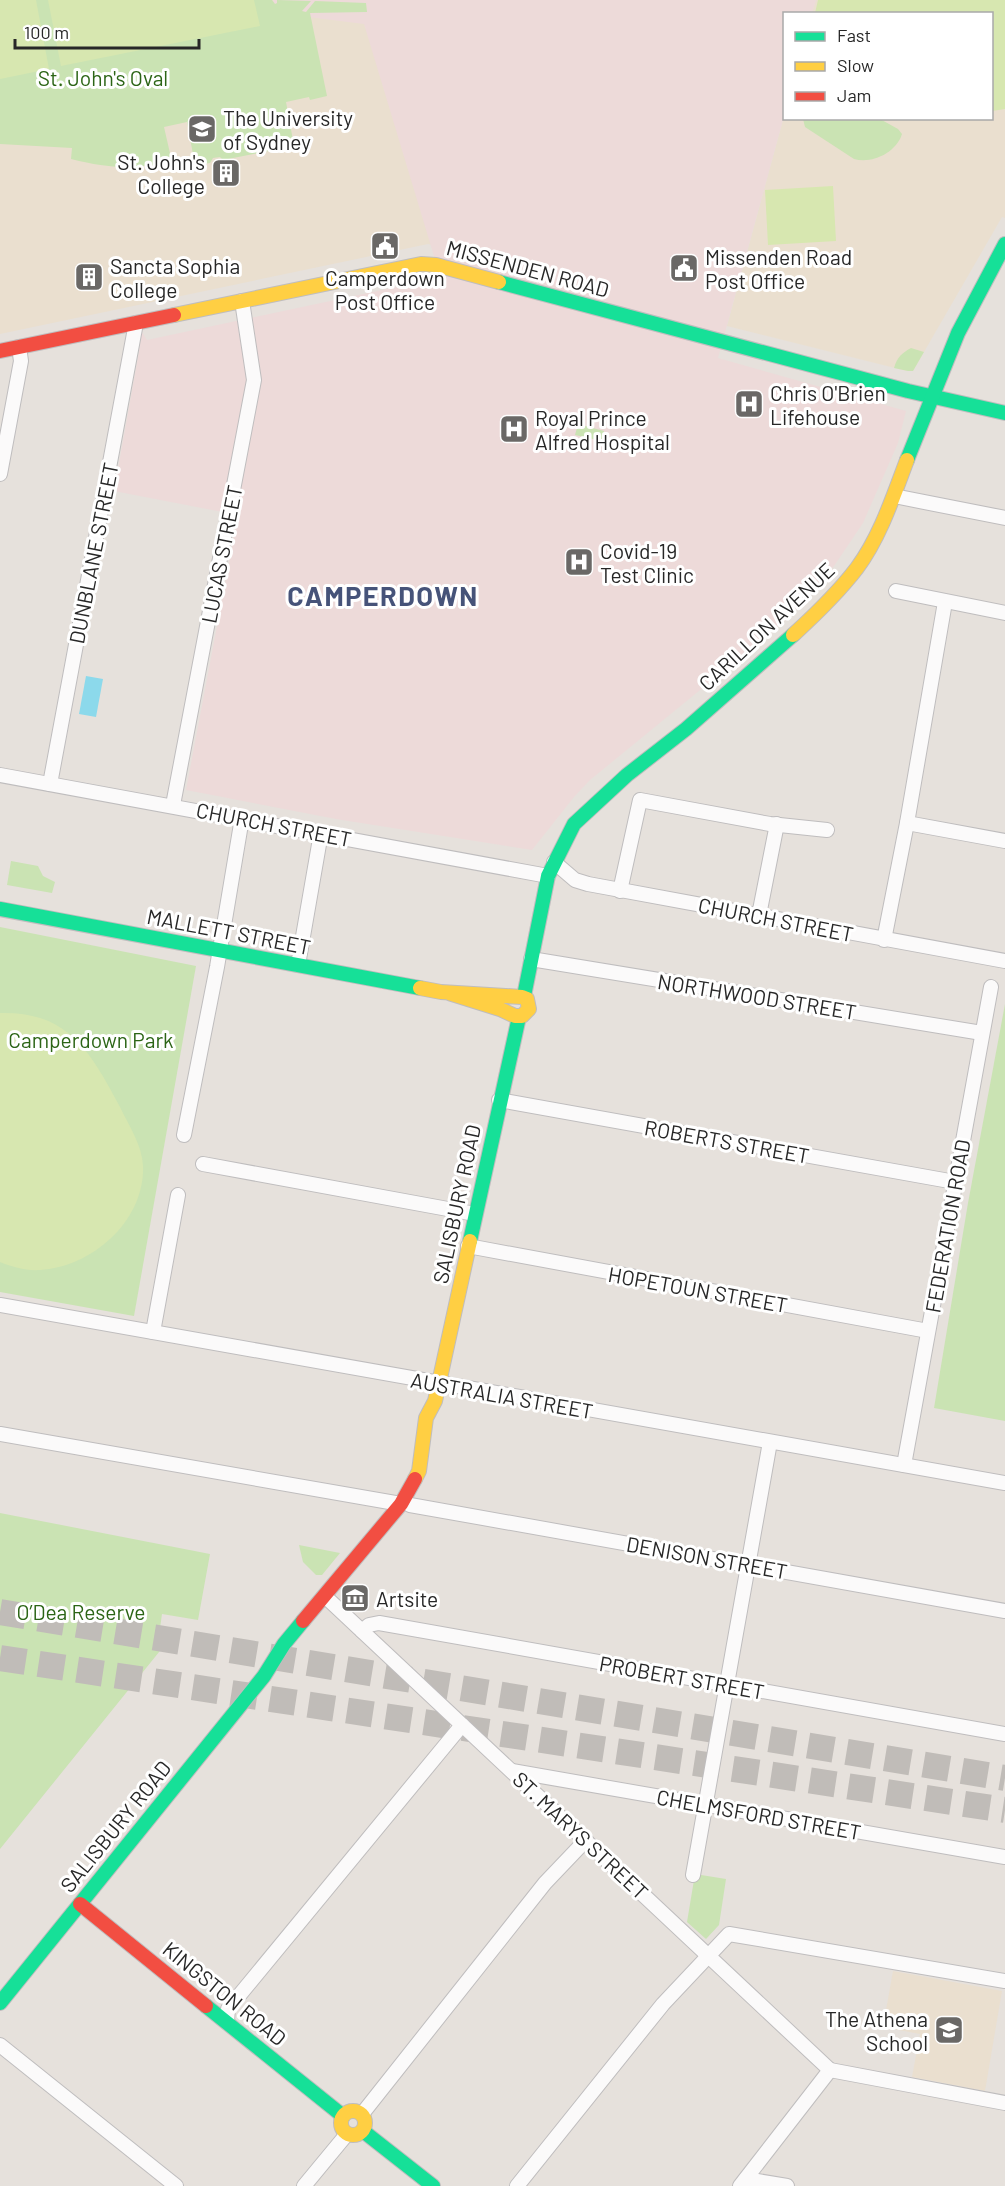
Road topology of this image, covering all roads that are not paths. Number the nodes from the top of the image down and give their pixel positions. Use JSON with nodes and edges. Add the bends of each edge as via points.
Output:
{"nodes":[{"id":1,"x":1005,"y":244,"type":"edge"},
{"id":2,"x":242,"y":301,"type":"junction"},
{"id":3,"x":136,"y":323,"type":"junction"},
{"id":4,"x":19,"y":347,"type":"junction"},
{"id":5,"x":0,"y":351,"type":"edge"},
{"id":6,"x":933,"y":397,"type":"junction"},
{"id":7,"x":1005,"y":413,"type":"edge"},
{"id":8,"x":0,"y":474,"type":"edge"},
{"id":9,"x":894,"y":496,"type":"junction"},
{"id":10,"x":1005,"y":518,"type":"edge"},
{"id":11,"x":896,"y":591,"type":"dead end"},
{"id":12,"x":945,"y":602,"type":"junction"},
{"id":13,"x":1005,"y":613,"type":"edge"},
{"id":14,"x":0,"y":774,"type":"edge"},
{"id":15,"x":50,"y":784,"type":"junction"},
{"id":16,"x":173,"y":805,"type":"junction"},
{"id":17,"x":242,"y":818,"type":"junction"},
{"id":18,"x":907,"y":823,"type":"junction"},
{"id":19,"x":777,"y":824,"type":"junction"},
{"id":20,"x":827,"y":830,"type":"dead end"},
{"id":21,"x":321,"y":833,"type":"junction"},
{"id":22,"x":1005,"y":841,"type":"edge"},
{"id":23,"x":554,"y":862,"type":"junction"},
{"id":24,"x":548,"y":876,"type":"junction"},
{"id":25,"x":620,"y":891,"type":"junction"},
{"id":26,"x":0,"y":909,"type":"edge"},
{"id":27,"x":759,"y":915,"type":"junction"},
{"id":28,"x":884,"y":940,"type":"junction"},
{"id":29,"x":220,"y":950,"type":"junction"},
{"id":30,"x":531,"y":959,"type":"junction"},
{"id":31,"x":1005,"y":961,"type":"edge"},
{"id":32,"x":298,"y":965,"type":"junction"},
{"id":33,"x":991,"y":987,"type":"dead end"},
{"id":34,"x":449,"y":993,"type":"junction"},
{"id":35,"x":519,"y":996,"type":"junction"},
{"id":36,"x":515,"y":1016,"type":"junction"},
{"id":37,"x":982,"y":1033,"type":"junction"},
{"id":38,"x":500,"y":1100,"type":"junction"},
{"id":39,"x":184,"y":1135,"type":"dead end"},
{"id":40,"x":203,"y":1164,"type":"dead end"},
{"id":41,"x":955,"y":1182,"type":"junction"},
{"id":42,"x":178,"y":1195,"type":"dead end"},
{"id":43,"x":475,"y":1214,"type":"junction"},
{"id":44,"x":468,"y":1246,"type":"junction"},
{"id":45,"x":0,"y":1305,"type":"edge"},
{"id":46,"x":928,"y":1331,"type":"junction"},
{"id":47,"x":153,"y":1332,"type":"junction"},
{"id":48,"x":439,"y":1383,"type":"junction"},
{"id":49,"x":0,"y":1434,"type":"edge"},
{"id":50,"x":770,"y":1442,"type":"junction"},
{"id":51,"x":904,"y":1465,"type":"junction"},
{"id":52,"x":1005,"y":1483,"type":"edge"},
{"id":53,"x":405,"y":1504,"type":"junction"},
{"id":54,"x":748,"y":1565,"type":"junction"},
{"id":55,"x":330,"y":1601,"type":"junction"},
{"id":56,"x":1005,"y":1611,"type":"edge"},
{"id":57,"x":362,"y":1631,"type":"junction"},
{"id":58,"x":264,"y":1676,"type":"junction"},
{"id":59,"x":727,"y":1685,"type":"junction"},
{"id":60,"x":462,"y":1725,"type":"junction"},
{"id":61,"x":1005,"y":1734,"type":"edge"},
{"id":62,"x":512,"y":1771,"type":"junction"},
{"id":63,"x":706,"y":1804,"type":"junction"},
{"id":64,"x":586,"y":1840,"type":"junction"},
{"id":65,"x":1005,"y":1857,"type":"edge"},
{"id":66,"x":693,"y":1875,"type":"dead end"},
{"id":67,"x":80,"y":1904,"type":"junction"},
{"id":68,"x":709,"y":1955,"type":"junction"},
{"id":69,"x":1005,"y":1981,"type":"edge"},
{"id":70,"x":0,"y":2003,"type":"edge"},
{"id":71,"x":223,"y":2014,"type":"junction"},
{"id":72,"x":0,"y":2045,"type":"edge"},
{"id":73,"x":830,"y":2070,"type":"junction"},
{"id":74,"x":1005,"y":2103,"type":"edge"},
{"id":75,"x":362,"y":2114,"type":"junction"},
{"id":76,"x":343,"y":2116,"type":"junction"},
{"id":77,"x":363,"y":2131,"type":"junction"},
{"id":78,"x":347,"y":2134,"type":"junction"},
{"id":79,"x":743,"y":2182,"type":"edge"},
{"id":80,"x":176,"y":2186,"type":"edge"},
{"id":81,"x":304,"y":2186,"type":"edge"},
{"id":82,"x":433,"y":2186,"type":"edge"},
{"id":83,"x":517,"y":2186,"type":"edge"},
{"id":84,"x":787,"y":2186,"type":"edge"}],
"edges":[{"from":1,"to":6,"type":"main road","name":"CARILLON AVENUE","via":[[958,333]]},
{"from":2,"to":3,"type":"main road","name":"MISSENDEN ROAD"},
{"from":2,"to":6,"type":"main road","name":"MISSENDEN ROAD","via":[[436,264]]},
{"from":2,"to":16,"type":"street","name":"LUCAS STREET","via":[[254,380]]},
{"from":3,"to":4,"type":"main road","name":"MISSENDEN ROAD"},
{"from":3,"to":15,"type":"street","name":"DUNBLANE STREET"},
{"from":4,"to":5,"type":"main road","name":"MISSENDEN ROAD"},
{"from":4,"to":8,"type":"street","via":[[21,362]]},
{"from":6,"to":7,"type":"main road","name":"MISSENDEN ROAD"},
{"from":6,"to":9,"type":"main road","name":"CARILLON AVENUE"},
{"from":9,"to":10,"type":"street"},
{"from":9,"to":23,"type":"main road","name":"CARILLON AVENUE","via":[[858,567],[831,600],[581,816]]},
{"from":11,"to":12,"type":"street"},
{"from":12,"to":13,"type":"street"},
{"from":12,"to":18,"type":"street"},
{"from":14,"to":15,"type":"street","name":"CHURCH STREET"},
{"from":15,"to":16,"type":"street","name":"CHURCH STREET"},
{"from":16,"to":17,"type":"street","name":"CHURCH STREET"},
{"from":17,"to":21,"type":"street","name":"CHURCH STREET"},
{"from":17,"to":29,"type":"street"},
{"from":18,"to":22,"type":"street"},
{"from":18,"to":28,"type":"street"},
{"from":19,"to":20,"type":"street"},
{"from":19,"to":25,"type":"street","via":[[640,800]]},
{"from":19,"to":27,"type":"street"},
{"from":21,"to":24,"type":"street","name":"CHURCH STREET"},
{"from":21,"to":32,"type":"street"},
{"from":23,"to":24,"type":"main road"},
{"from":23,"to":25,"type":"street","name":"CHURCH STREET","via":[[575,880]]},
{"from":24,"to":30,"type":"main road"},
{"from":25,"to":27,"type":"street","name":"CHURCH STREET"},
{"from":26,"to":29,"type":"main road","name":"MALLETT STREET"},
{"from":27,"to":28,"type":"street","name":"CHURCH STREET"},
{"from":28,"to":31,"type":"street","name":"CHURCH STREET"},
{"from":29,"to":32,"type":"main road","name":"MALLETT STREET"},
{"from":29,"to":39,"type":"street"},
{"from":30,"to":35,"type":"main road"},
{"from":30,"to":37,"type":"street","name":"NORTHWOOD STREET"},
{"from":32,"to":34,"type":"main road","name":"MALLETT STREET"},
{"from":33,"to":37,"type":"street","name":"FEDERATION ROAD"},
{"from":34,"to":35,"type":"main road","name":"MALLETT STREET"},
{"from":34,"to":36,"type":"main road","name":"MALLETT STREET"},
{"from":35,"to":36,"type":"main road","name":"SALISBURY ROAD","via":[[529,1002],[529,1009],[525,1015]]},
{"from":36,"to":38,"type":"main road","name":"SALISBURY ROAD"},
{"from":37,"to":41,"type":"street","name":"FEDERATION ROAD"},
{"from":38,"to":41,"type":"street","name":"ROBERTS STREET"},
{"from":38,"to":43,"type":"main road","name":"SALISBURY ROAD"},
{"from":40,"to":43,"type":"street"},
{"from":41,"to":46,"type":"street","name":"FEDERATION ROAD"},
{"from":42,"to":47,"type":"street"},
{"from":43,"to":44,"type":"main road","name":"SALISBURY ROAD"},
{"from":44,"to":46,"type":"street","name":"HOPETOUN STREET"},
{"from":44,"to":48,"type":"main road","name":"SALISBURY ROAD"},
{"from":45,"to":47,"type":"street","name":"AUSTRALIA STREET"},
{"from":46,"to":51,"type":"street","name":"FEDERATION ROAD"},
{"from":47,"to":48,"type":"street","name":"AUSTRALIA STREET"},
{"from":48,"to":50,"type":"street","name":"AUSTRALIA STREET"},
{"from":48,"to":53,"type":"main road","name":"SALISBURY ROAD","via":[[426,1418],[418,1471]]},
{"from":49,"to":53,"type":"street","name":"DENISON STREET"},
{"from":50,"to":51,"type":"street","name":"AUSTRALIA STREET"},
{"from":50,"to":54,"type":"street"},
{"from":51,"to":52,"type":"street","name":"AUSTRALIA STREET"},
{"from":53,"to":54,"type":"street","name":"DENISON STREET"},
{"from":53,"to":55,"type":"main road","name":"SALISBURY ROAD"},
{"from":53,"to":58,"type":"main road","name":"SALISBURY ROAD","via":[[284,1644]]},
{"from":54,"to":56,"type":"street","name":"DENISON STREET"},
{"from":54,"to":59,"type":"street"},
{"from":55,"to":57,"type":"street","name":"ST. MARYS STREET"},
{"from":55,"to":58,"type":"main road","name":"SALISBURY ROAD"},
{"from":57,"to":59,"type":"street","name":"PROBERT STREET","via":[[378,1623]]},
{"from":57,"to":60,"type":"street","name":"ST. MARYS STREET"},
{"from":58,"to":67,"type":"main road","name":"SALISBURY ROAD"},
{"from":59,"to":61,"type":"street","name":"PROBERT STREET"},
{"from":59,"to":63,"type":"street"},
{"from":60,"to":62,"type":"street","name":"ST. MARYS STREET"},
{"from":60,"to":71,"type":"street"},
{"from":62,"to":63,"type":"street","name":"CHELMSFORD STREET"},
{"from":62,"to":64,"type":"street","name":"ST. MARYS STREET"},
{"from":63,"to":65,"type":"street","name":"CHELMSFORD STREET"},
{"from":63,"to":66,"type":"street"},
{"from":64,"to":68,"type":"street","name":"ST. MARYS STREET"},
{"from":64,"to":75,"type":"street","via":[[545,1883]]},
{"from":67,"to":70,"type":"main road","name":"SALISBURY ROAD"},
{"from":67,"to":71,"type":"main road","name":"KINGSTON ROAD"},
{"from":68,"to":69,"type":"street","via":[[729,1934]]},
{"from":68,"to":73,"type":"street","name":"ST. MARYS STREET"},
{"from":68,"to":83,"type":"street","via":[[663,2004]]},
{"from":71,"to":76,"type":"main road","name":"KINGSTON ROAD"},
{"from":72,"to":80,"type":"street"},
{"from":73,"to":74,"type":"street"},
{"from":73,"to":79,"type":"street"},
{"from":75,"to":76,"type":"main road","via":[[352,2111]]},
{"from":75,"to":77,"type":"main road","via":[[366,2122]]},
{"from":76,"to":78,"type":"main road","via":[[341,2126]]},
{"from":77,"to":78,"type":"main road","via":[[356,2136]]},
{"from":77,"to":82,"type":"main road"},
{"from":78,"to":81,"type":"street"},
{"from":79,"to":84,"type":"street"}]}
